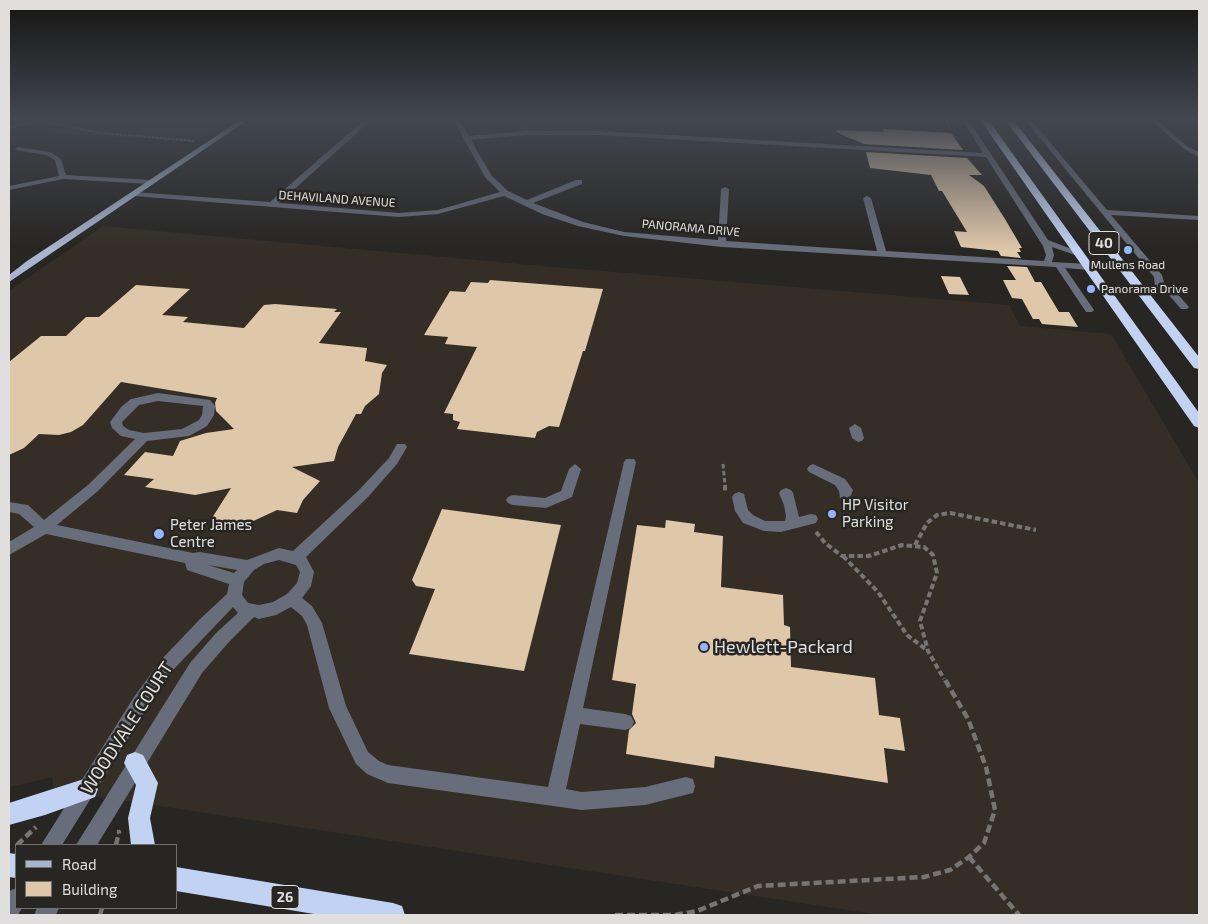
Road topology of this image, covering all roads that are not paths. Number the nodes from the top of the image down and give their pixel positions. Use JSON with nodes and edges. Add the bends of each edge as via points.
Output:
{"nodes":[{"id":1,"x":60,"y":164,"type":"edge"},
{"id":2,"x":179,"y":164,"type":"edge"},
{"id":3,"x":318,"y":164,"type":"edge"},
{"id":4,"x":482,"y":164,"type":"edge"},
{"id":5,"x":993,"y":164,"type":"edge"},
{"id":6,"x":1015,"y":164,"type":"edge"},
{"id":7,"x":1043,"y":164,"type":"edge"},
{"id":8,"x":1065,"y":164,"type":"edge"},
{"id":9,"x":64,"y":177,"type":"junction"},
{"id":10,"x":151,"y":182,"type":"junction"},
{"id":11,"x":579,"y":182,"type":"dead end"},
{"id":12,"x":9,"y":188,"type":"edge"},
{"id":13,"x":725,"y":188,"type":"dead end"},
{"id":14,"x":505,"y":193,"type":"junction"},
{"id":15,"x":134,"y":194,"type":"junction"},
{"id":16,"x":867,"y":198,"type":"dead end"},
{"id":17,"x":525,"y":204,"type":"junction"},
{"id":18,"x":272,"y":205,"type":"junction"},
{"id":19,"x":1106,"y":212,"type":"junction"},
{"id":20,"x":1199,"y":218,"type":"edge"},
{"id":21,"x":1044,"y":242,"type":"junction"},
{"id":22,"x":722,"y":244,"type":"junction"},
{"id":23,"x":1078,"y":253,"type":"junction"},
{"id":24,"x":883,"y":255,"type":"junction"},
{"id":25,"x":30,"y":263,"type":"junction"},
{"id":26,"x":1047,"y":265,"type":"junction"},
{"id":27,"x":1059,"y":266,"type":"junction"},
{"id":28,"x":1088,"y":268,"type":"junction"},
{"id":29,"x":9,"y":274,"type":"edge"},
{"id":30,"x":9,"y":279,"type":"edge"},
{"id":31,"x":1160,"y":288,"type":"junction"},
{"id":32,"x":1144,"y":294,"type":"junction"},
{"id":33,"x":1184,"y":307,"type":"dead end"},
{"id":34,"x":1088,"y":310,"type":"dead end"},
{"id":35,"x":1199,"y":365,"type":"edge"},
{"id":36,"x":1199,"y":423,"type":"edge"},
{"id":37,"x":144,"y":437,"type":"junction"},
{"id":38,"x":401,"y":447,"type":"dead end"},
{"id":39,"x":630,"y":462,"type":"dead end"},
{"id":40,"x":575,"y":469,"type":"dead end"},
{"id":41,"x":813,"y":469,"type":"dead end"},
{"id":42,"x":786,"y":493,"type":"dead end"},
{"id":43,"x":845,"y":495,"type":"dead end"},
{"id":44,"x":733,"y":496,"type":"road end"},
{"id":45,"x":512,"y":500,"type":"dead end"},
{"id":46,"x":9,"y":508,"type":"edge"},
{"id":47,"x":810,"y":520,"type":"road end"},
{"id":48,"x":790,"y":525,"type":"junction"},
{"id":49,"x":44,"y":528,"type":"junction"},
{"id":50,"x":9,"y":549,"type":"edge"},
{"id":51,"x":296,"y":557,"type":"junction"},
{"id":52,"x":193,"y":559,"type":"junction"},
{"id":53,"x":250,"y":566,"type":"junction"},
{"id":54,"x":237,"y":580,"type":"junction"},
{"id":55,"x":234,"y":597,"type":"junction"},
{"id":56,"x":292,"y":599,"type":"junction"},
{"id":57,"x":251,"y":611,"type":"junction"},
{"id":58,"x":574,"y":715,"type":"junction"},
{"id":59,"x":626,"y":722,"type":"dead end"},
{"id":60,"x":135,"y":763,"type":"junction"},
{"id":61,"x":686,"y":786,"type":"dead end"},
{"id":62,"x":87,"y":789,"type":"junction"},
{"id":63,"x":554,"y":796,"type":"junction"},
{"id":64,"x":9,"y":814,"type":"edge"},
{"id":65,"x":52,"y":844,"type":"edge"},
{"id":66,"x":87,"y":844,"type":"edge"},
{"id":67,"x":143,"y":844,"type":"edge"},
{"id":68,"x":178,"y":879,"type":"edge"},
{"id":69,"x":393,"y":915,"type":"edge"}],
"edges":[{"from":1,"to":9,"type":"street"},
{"from":2,"to":10,"type":"main road"},
{"from":3,"to":18,"type":"street"},
{"from":4,"to":14,"type":"street","name":"PANORAMA DRIVE","via":[[489,177]]},
{"from":5,"to":21,"type":"street"},
{"from":6,"to":23,"type":"highway","number":"40"},
{"from":7,"to":32,"type":"highway","number":"40"},
{"from":8,"to":19,"type":"street"},
{"from":9,"to":10,"type":"street"},
{"from":9,"to":12,"type":"street"},
{"from":10,"to":15,"type":"main road"},
{"from":11,"to":17,"type":"street"},
{"from":13,"to":22,"type":"street"},
{"from":14,"to":17,"type":"street","name":"PANORAMA DRIVE"},
{"from":14,"to":18,"type":"street","name":"DEHAVILAND AVENUE","via":[[457,208],[418,214]]},
{"from":15,"to":18,"type":"street","name":"DEHAVILAND AVENUE"},
{"from":15,"to":25,"type":"main road"},
{"from":16,"to":24,"type":"street"},
{"from":17,"to":22,"type":"street","name":"PANORAMA DRIVE","via":[[581,224],[624,234]]},
{"from":19,"to":20,"type":"street"},
{"from":19,"to":31,"type":"street","via":[[1159,277]]},
{"from":21,"to":23,"type":"street"},
{"from":21,"to":26,"type":"street","via":[[1050,254]]},
{"from":22,"to":24,"type":"street","name":"PANORAMA DRIVE"},
{"from":23,"to":28,"type":"highway","number":"40"},
{"from":24,"to":26,"type":"street","name":"PANORAMA DRIVE"},
{"from":25,"to":29,"type":"main road"},
{"from":25,"to":30,"type":"main road"},
{"from":26,"to":27,"type":"street","name":"PANORAMA DRIVE"},
{"from":27,"to":28,"type":"street","name":"PANORAMA DRIVE"},
{"from":27,"to":34,"type":"street"},
{"from":28,"to":36,"type":"highway","number":"40"},
{"from":31,"to":32,"type":"street"},
{"from":31,"to":33,"type":"street","via":[[1171,292]]},
{"from":32,"to":35,"type":"highway","number":"40"},
{"from":37,"to":37,"type":"street","via":[[125,432],[118,428],[116,422],[135,402],[158,397],[209,406],[203,423],[185,433]]},
{"from":37,"to":49,"type":"street","via":[[93,488]]},
{"from":38,"to":51,"type":"street","via":[[393,461],[363,494]]},
{"from":39,"to":58,"type":"street"},
{"from":40,"to":45,"type":"street","via":[[567,494],[546,503]]},
{"from":41,"to":43,"type":"street","via":[[840,482],[846,490]]},
{"from":42,"to":48,"type":"street","via":[[792,510]]},
{"from":44,"to":48,"type":"street","via":[[748,519],[764,526]]},
{"from":46,"to":49,"type":"street","via":[[23,509]]},
{"from":47,"to":48,"type":"street"},
{"from":49,"to":50,"type":"street"},
{"from":49,"to":52,"type":"street"},
{"from":51,"to":53,"type":"street","via":[[274,555]]},
{"from":51,"to":56,"type":"street","via":[[305,566],[306,579]]},
{"from":52,"to":53,"type":"street"},
{"from":52,"to":54,"type":"street","via":[[192,566]]},
{"from":53,"to":54,"type":"street"},
{"from":54,"to":55,"type":"street"},
{"from":55,"to":57,"type":"street","via":[[238,604]]},
{"from":55,"to":62,"type":"street","name":"WOODVALE COURT","via":[[168,664]]},
{"from":56,"to":57,"type":"street","via":[[276,608]]},
{"from":56,"to":63,"type":"street","via":[[308,611],[314,622],[338,708],[362,758],[373,768],[388,774]]},
{"from":57,"to":60,"type":"street","name":"WOODVALE COURT","via":[[196,668]]},
{"from":58,"to":59,"type":"street"},
{"from":58,"to":63,"type":"street"},
{"from":60,"to":66,"type":"street","name":"WOODVALE COURT"},
{"from":60,"to":67,"type":"highway","via":[[147,784],[139,818]]},
{"from":61,"to":63,"type":"street","via":[[646,796],[582,801]]},
{"from":62,"to":64,"type":"highway"},
{"from":62,"to":65,"type":"street","name":"WOODVALE COURT"},
{"from":68,"to":69,"type":"highway","number":"26"}]}
